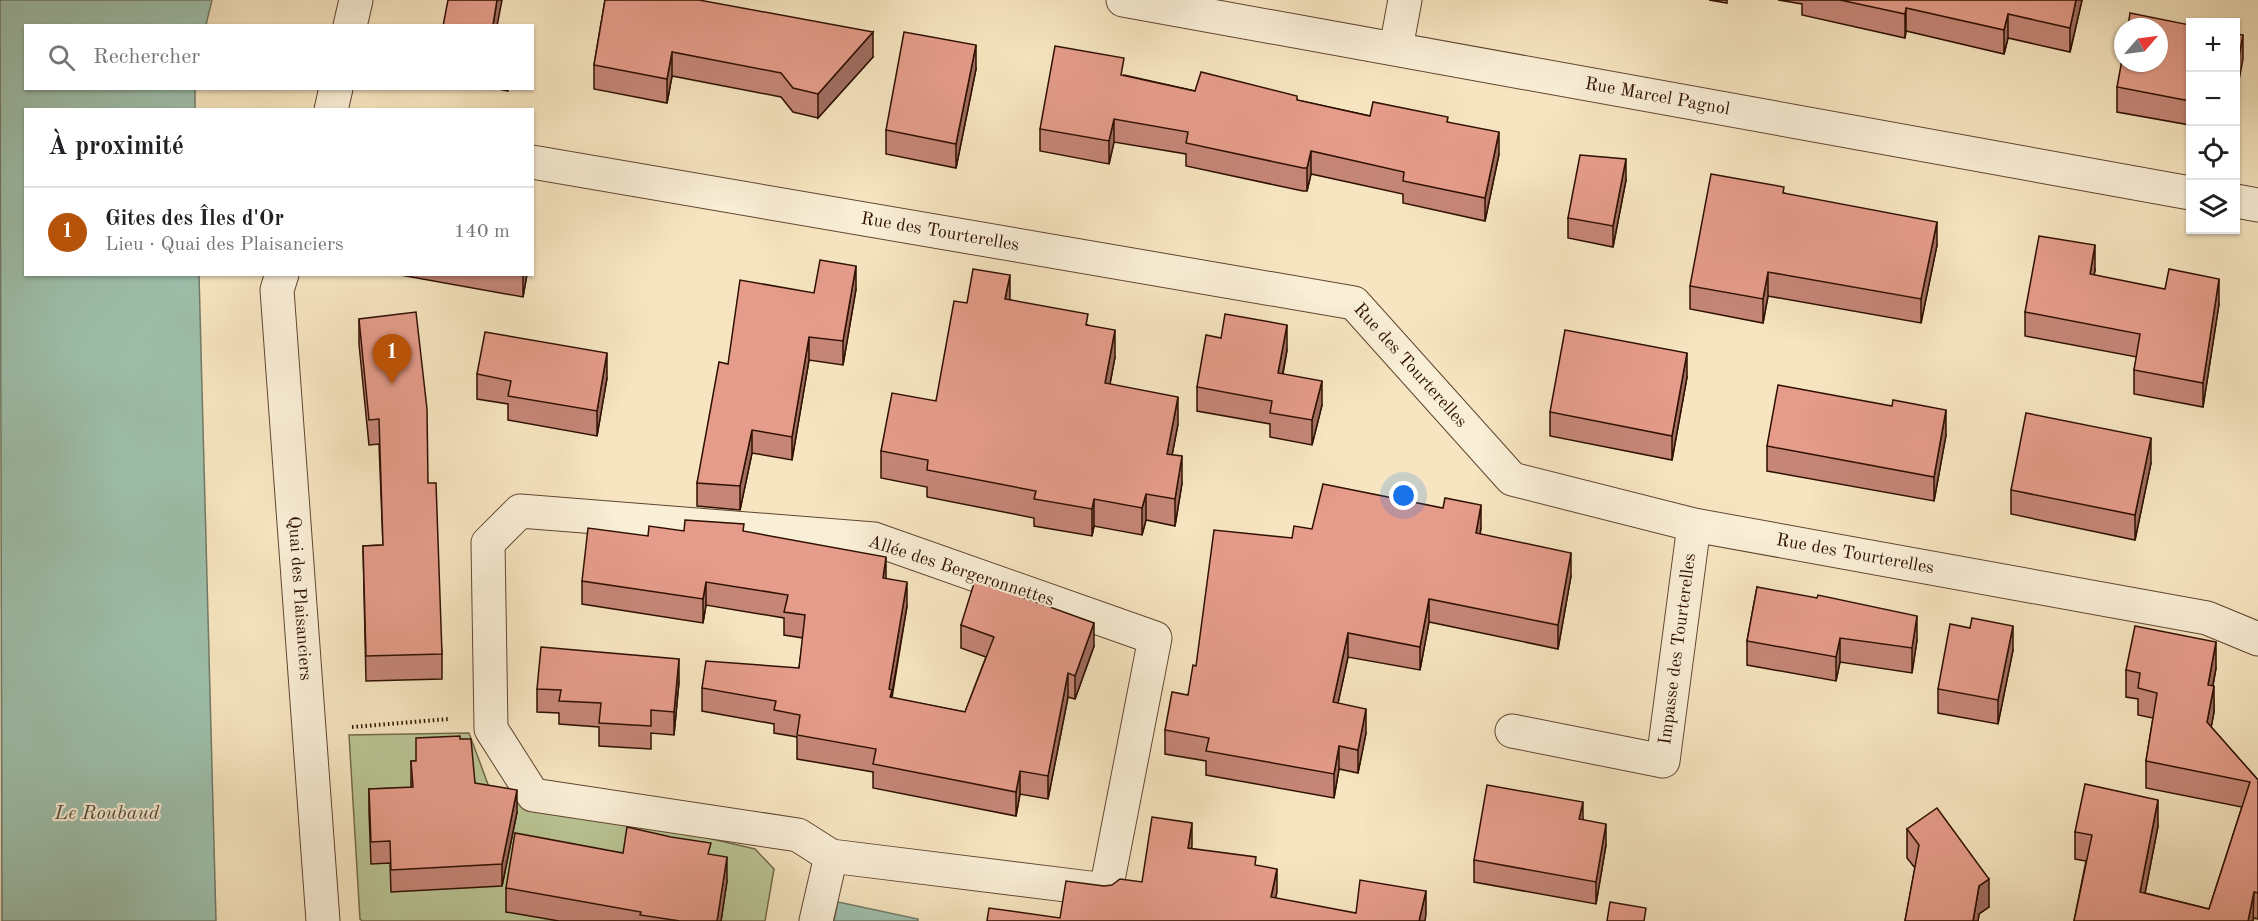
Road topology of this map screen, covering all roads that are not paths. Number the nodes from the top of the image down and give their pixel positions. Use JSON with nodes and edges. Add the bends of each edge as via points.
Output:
{"nodes":[{"id":1,"x":356,"y":0,"type":"edge"},
{"id":2,"x":1123,"y":0,"type":"edge"},
{"id":3,"x":1405,"y":0,"type":"edge"},
{"id":4,"x":350,"y":24,"type":"edge"},
{"id":5,"x":1396,"y":48,"type":"junction"},
{"id":6,"x":336,"y":90,"type":"edge"},
{"id":7,"x":331,"y":108,"type":"edge"},
{"id":8,"x":534,"y":162,"type":"edge"},
{"id":9,"x":2186,"y":192,"type":"edge"},
{"id":10,"x":2240,"y":202,"type":"edge"},
{"id":11,"x":2258,"y":205,"type":"edge"},
{"id":12,"x":281,"y":276,"type":"edge"},
{"id":13,"x":1695,"y":525,"type":"junction"},
{"id":14,"x":2258,"y":639,"type":"edge"},
{"id":15,"x":1512,"y":731,"type":"dead end"},
{"id":16,"x":831,"y":856,"type":"junction"},
{"id":17,"x":323,"y":921,"type":"edge"},
{"id":18,"x":816,"y":921,"type":"edge"}],
"edges":[{"from":1,"to":4,"type":"street"},
{"from":2,"to":5,"type":"street","name":"Rue Marcel Pagnol"},
{"from":3,"to":5,"type":"street"},
{"from":5,"to":9,"type":"street","name":"Rue Marcel Pagnol"},
{"from":6,"to":7,"type":"street"},
{"from":8,"to":13,"type":"street","name":"Rue des Tourterelles","via":[[1354,303],[1512,479]]},
{"from":10,"to":11,"type":"street"},
{"from":12,"to":17,"type":"street","name":"Quai des Plaisanciers","via":[[277,290]]},
{"from":13,"to":14,"type":"street","name":"Rue des Tourterelles","via":[[2207,618]]},
{"from":13,"to":15,"type":"street","name":"Impasse des Tourterelles","via":[[1664,761]]},
{"from":16,"to":16,"type":"street","name":"Allée des Bergeronnettes","via":[[798,835],[533,795],[491,729],[488,543],[520,511],[874,539],[1155,638],[1106,890]]},
{"from":16,"to":18,"type":"street"}]}
